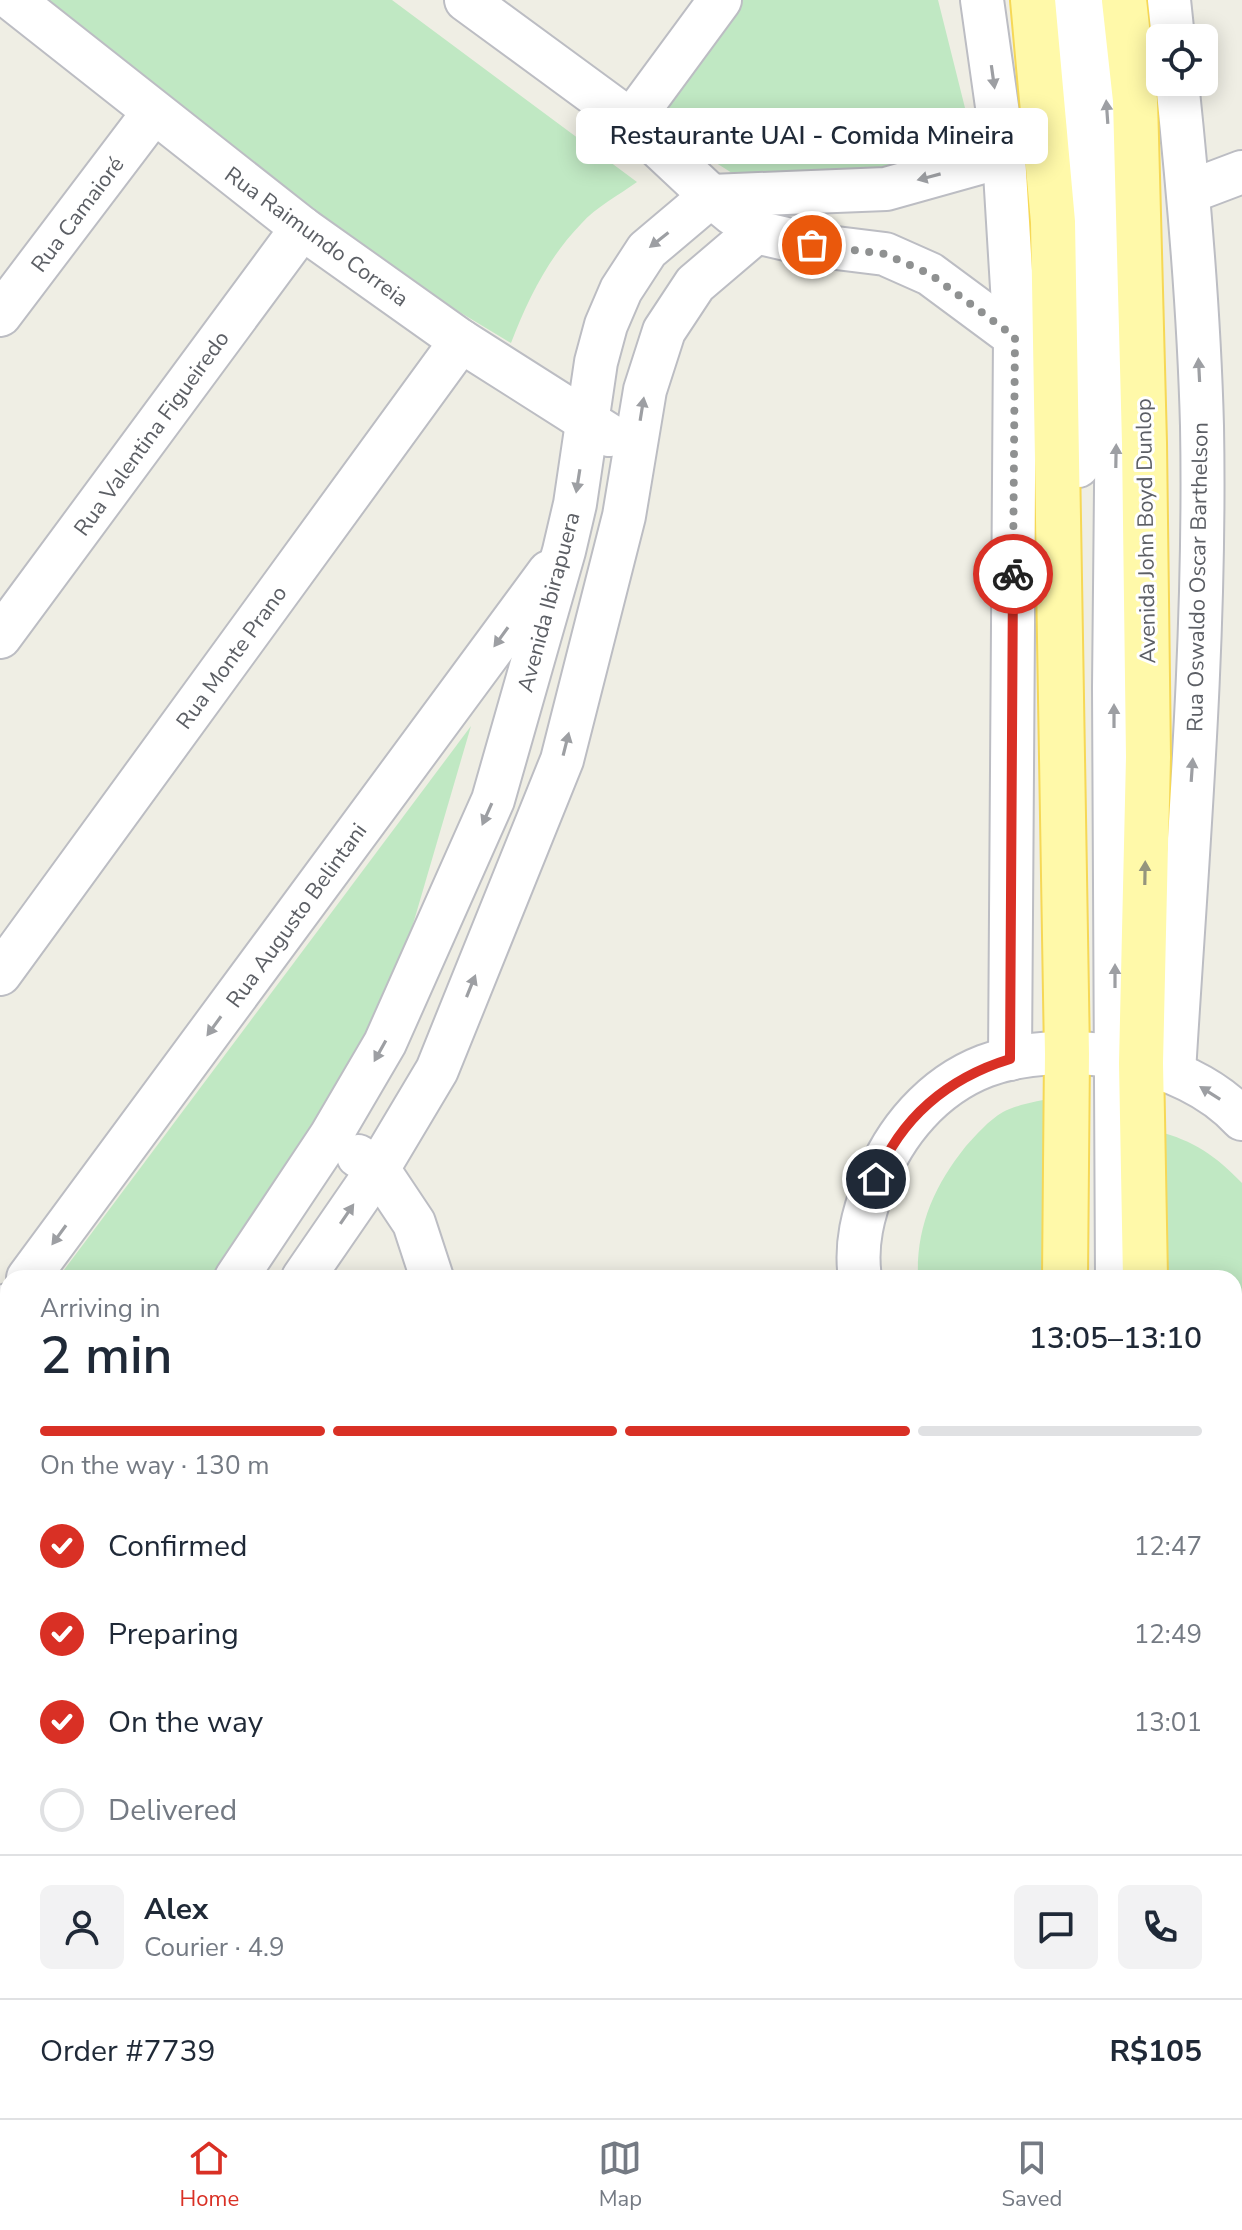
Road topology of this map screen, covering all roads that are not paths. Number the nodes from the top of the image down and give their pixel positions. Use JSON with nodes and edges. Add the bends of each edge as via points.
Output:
{"nodes":[{"id":1,"x":13,"y":0,"type":"edge"},
{"id":2,"x":466,"y":0,"type":"edge"},
{"id":3,"x":720,"y":0,"type":"edge"},
{"id":4,"x":982,"y":0,"type":"edge"},
{"id":5,"x":1033,"y":0,"type":"edge"},
{"id":6,"x":1058,"y":0,"type":"edge"},
{"id":7,"x":1094,"y":0,"type":"edge"},
{"id":8,"x":1124,"y":0,"type":"edge"},
{"id":9,"x":1169,"y":0,"type":"edge"},
{"id":10,"x":1172,"y":24,"type":"edge"},
{"id":11,"x":1179,"y":96,"type":"edge"},
{"id":12,"x":153,"y":113,"type":"junction"},
{"id":13,"x":631,"y":121,"type":"junction"},
{"id":14,"x":1004,"y":156,"type":"junction"},
{"id":15,"x":1242,"y":172,"type":"edge"},
{"id":16,"x":1189,"y":192,"type":"junction"},
{"id":17,"x":711,"y":196,"type":"junction"},
{"id":18,"x":302,"y":228,"type":"junction"},
{"id":19,"x":756,"y":232,"type":"junction"},
{"id":20,"x":0,"y":315,"type":"edge"},
{"id":21,"x":1015,"y":337,"type":"junction"},
{"id":22,"x":461,"y":341,"type":"junction"},
{"id":23,"x":588,"y":421,"type":"junction"},
{"id":24,"x":635,"y":453,"type":"junction"},
{"id":25,"x":564,"y":551,"type":"junction"},
{"id":26,"x":0,"y":637,"type":"edge"},
{"id":27,"x":0,"y":974,"type":"edge"},
{"id":28,"x":1010,"y":1059,"type":"junction"},
{"id":29,"x":1117,"y":1060,"type":"junction"},
{"id":30,"x":1242,"y":1119,"type":"edge"},
{"id":31,"x":330,"y":1137,"type":"junction"},
{"id":32,"x":378,"y":1169,"type":"junction"},
{"id":33,"x":34,"y":1270,"type":"edge"},
{"id":34,"x":241,"y":1270,"type":"edge"},
{"id":35,"x":309,"y":1270,"type":"edge"},
{"id":36,"x":429,"y":1270,"type":"edge"},
{"id":37,"x":854,"y":1270,"type":"edge"},
{"id":38,"x":1067,"y":1270,"type":"edge"},
{"id":39,"x":1087,"y":1270,"type":"edge"},
{"id":40,"x":1117,"y":1270,"type":"edge"},
{"id":41,"x":1144,"y":1270,"type":"edge"}],
"edges":[{"from":1,"to":12,"type":"street","name":"Rua Raimundo Correia"},
{"from":2,"to":13,"type":"street"},
{"from":3,"to":13,"type":"street"},
{"from":4,"to":14,"type":"street","one_way":true},
{"from":5,"to":29,"type":"main road","name":"Avenida John Boyd Dunlop"},
{"from":6,"to":29,"type":"street","via":[[1072,106],[1078,293],[1078,696]]},
{"from":29,"to":7,"type":"street","one_way":true,"via":[[1118,290],[1106,91]]},
{"from":29,"to":8,"type":"main road","name":"Avenida John Boyd Dunlop","one_way":true,"via":[[1148,757],[1135,100]]},
{"from":9,"to":10,"type":"street"},
{"from":11,"to":16,"type":"street","name":"Rua Oswaldo Oscar Barthelson"},
{"from":12,"to":18,"type":"street","name":"Rua Raimundo Correia"},
{"from":12,"to":20,"type":"street","name":"Rua Camaioré"},
{"from":13,"to":17,"type":"street"},
{"from":14,"to":17,"type":"street","one_way":true,"via":[[886,189]]},
{"from":14,"to":21,"type":"street"},
{"from":15,"to":16,"type":"street"},
{"from":29,"to":16,"type":"street","name":"Rua Oswaldo Oscar Barthelson","one_way":true,"via":[[1199,653],[1202,425]]},
{"from":17,"to":19,"type":"street"},
{"from":17,"to":23,"type":"street","name":"Avenida Ibirapuera","one_way":true,"via":[[647,250],[621,290],[596,362]]},
{"from":18,"to":22,"type":"street","name":"Rua Raimundo Correia"},
{"from":18,"to":26,"type":"street","name":"Rua Valentina Figueiredo"},
{"from":19,"to":21,"type":"street","via":[[885,254],[930,274]]},
{"from":24,"to":19,"type":"street","one_way":true,"via":[[645,390],[664,331],[695,284]]},
{"from":21,"to":28,"type":"street"},
{"from":22,"to":23,"type":"street","name":"Rua Raimundo Correia"},
{"from":22,"to":27,"type":"street","name":"Rua Monte Prano"},
{"from":23,"to":24,"type":"street","name":"Rua Raimundo Correia"},
{"from":23,"to":25,"type":"street","name":"Avenida Ibirapuera","one_way":true},
{"from":32,"to":24,"type":"street","one_way":true,"via":[[437,1070],[562,760]]},
{"from":25,"to":31,"type":"street","name":"Avenida Ibirapuera","one_way":true,"via":[[493,800],[385,1043]]},
{"from":25,"to":33,"type":"street","name":"Rua Augusto Belintani","one_way":true},
{"from":28,"to":29,"type":"street"},
{"from":28,"to":37,"type":"street","via":[[983,1067],[945,1089],[921,1109],[887,1153],[864,1211]]},
{"from":30,"to":29,"type":"street","one_way":true,"via":[[1222,1101]]},
{"from":29,"to":38,"type":"main road","name":"Avenida John Boyd Dunlop"},
{"from":29,"to":39,"type":"street"},
{"from":29,"to":40,"type":"street"},
{"from":29,"to":41,"type":"main road","name":"Avenida John Boyd Dunlop"},
{"from":31,"to":32,"type":"street"},
{"from":31,"to":34,"type":"street","name":"Avenida Ibirapuera"},
{"from":35,"to":32,"type":"street","one_way":true},
{"from":32,"to":36,"type":"street","via":[[414,1223]]}]}
